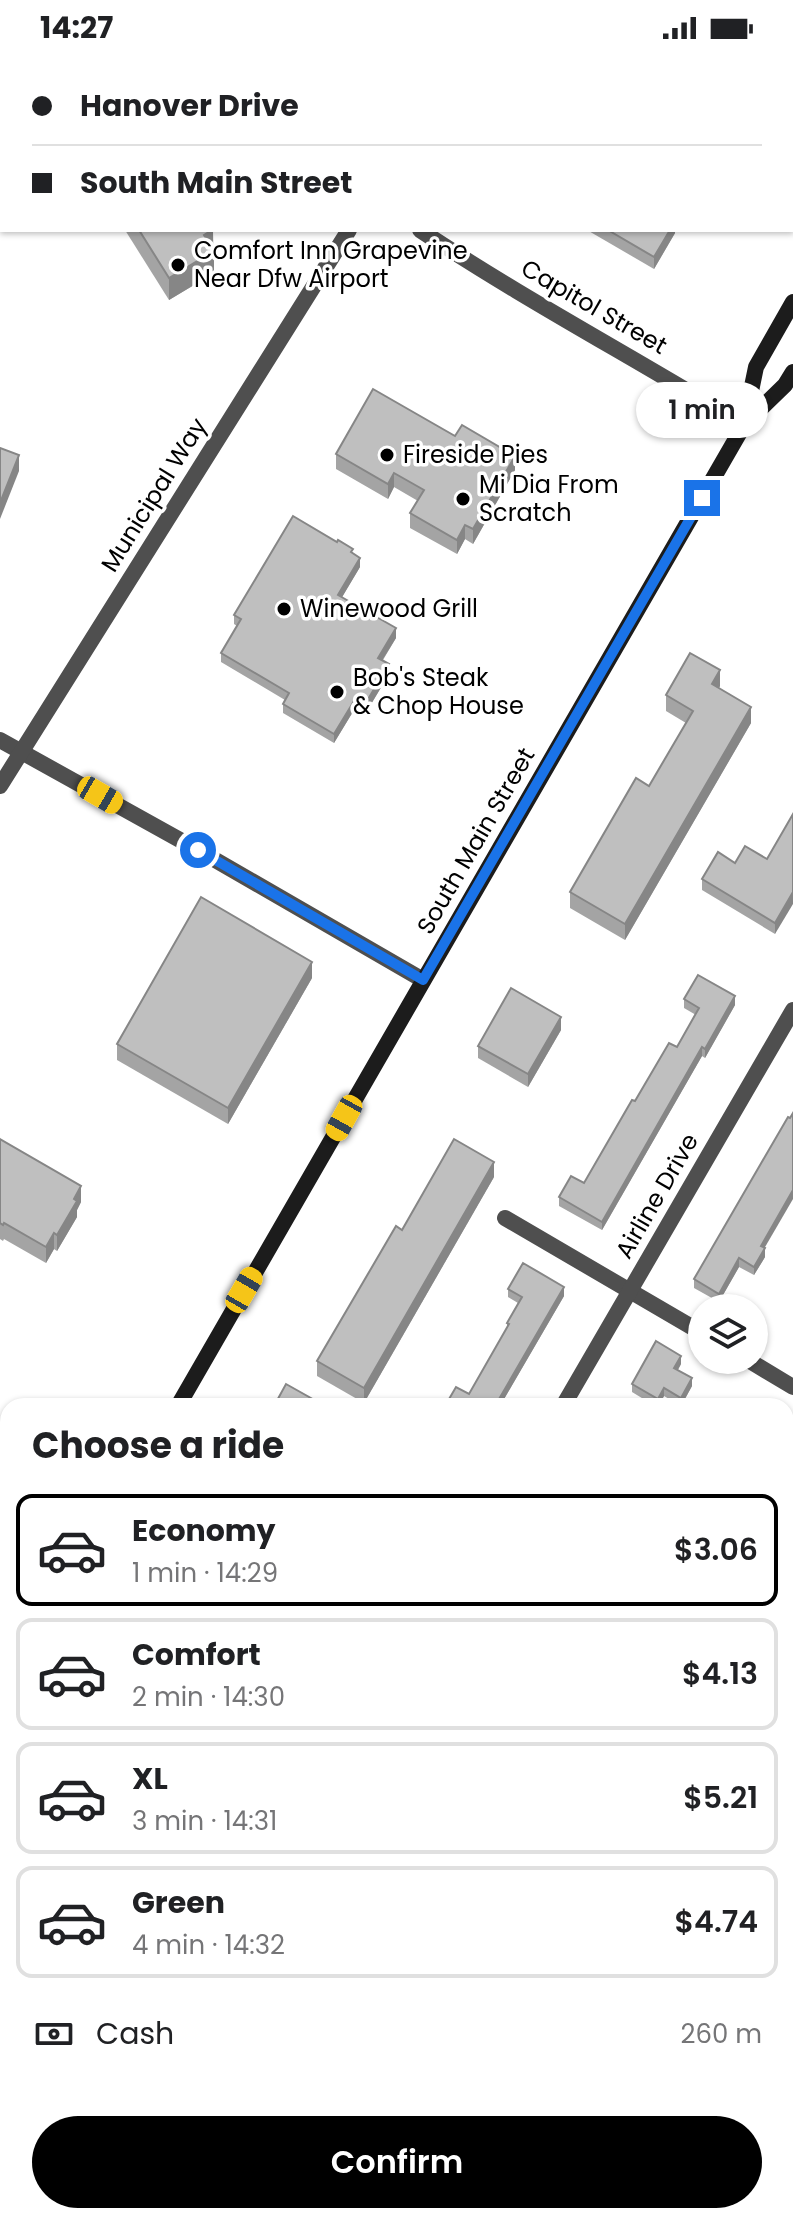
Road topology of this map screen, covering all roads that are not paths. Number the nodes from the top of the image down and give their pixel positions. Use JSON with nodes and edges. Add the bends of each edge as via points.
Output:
{"nodes":[{"id":1,"x":348,"y":232,"type":"edge"},
{"id":2,"x":423,"y":232,"type":"edge"},
{"id":3,"x":793,"y":302,"type":"edge"},
{"id":4,"x":793,"y":372,"type":"edge"},
{"id":5,"x":744,"y":425,"type":"junction"},
{"id":6,"x":0,"y":740,"type":"edge"},
{"id":7,"x":22,"y":751,"type":"junction"},
{"id":8,"x":0,"y":786,"type":"edge"},
{"id":9,"x":423,"y":980,"type":"junction"},
{"id":10,"x":793,"y":1010,"type":"edge"},
{"id":11,"x":505,"y":1218,"type":"dead end"},
{"id":12,"x":630,"y":1291,"type":"junction"},
{"id":13,"x":688,"y":1325,"type":"edge"},
{"id":14,"x":768,"y":1372,"type":"edge"},
{"id":15,"x":793,"y":1387,"type":"edge"},
{"id":16,"x":183,"y":1398,"type":"edge"},
{"id":17,"x":568,"y":1398,"type":"edge"}],
"edges":[{"from":1,"to":7,"type":"street","name":"Municipal Way"},
{"from":2,"to":5,"type":"street","name":"Capitol Street"},
{"from":3,"to":5,"type":"main road","name":"South Main Street","via":[[756,367]]},
{"from":4,"to":5,"type":"main road","name":"South Main Street"},
{"from":5,"to":9,"type":"main road","name":"South Main Street"},
{"from":6,"to":7,"type":"street"},
{"from":7,"to":8,"type":"street","name":"Municipal Way"},
{"from":7,"to":9,"type":"street"},
{"from":9,"to":16,"type":"main road","name":"South Main Street"},
{"from":10,"to":12,"type":"street","name":"Airline Drive"},
{"from":11,"to":12,"type":"street"},
{"from":12,"to":13,"type":"street"},
{"from":12,"to":17,"type":"street","name":"Airline Drive"},
{"from":14,"to":15,"type":"street"}]}
